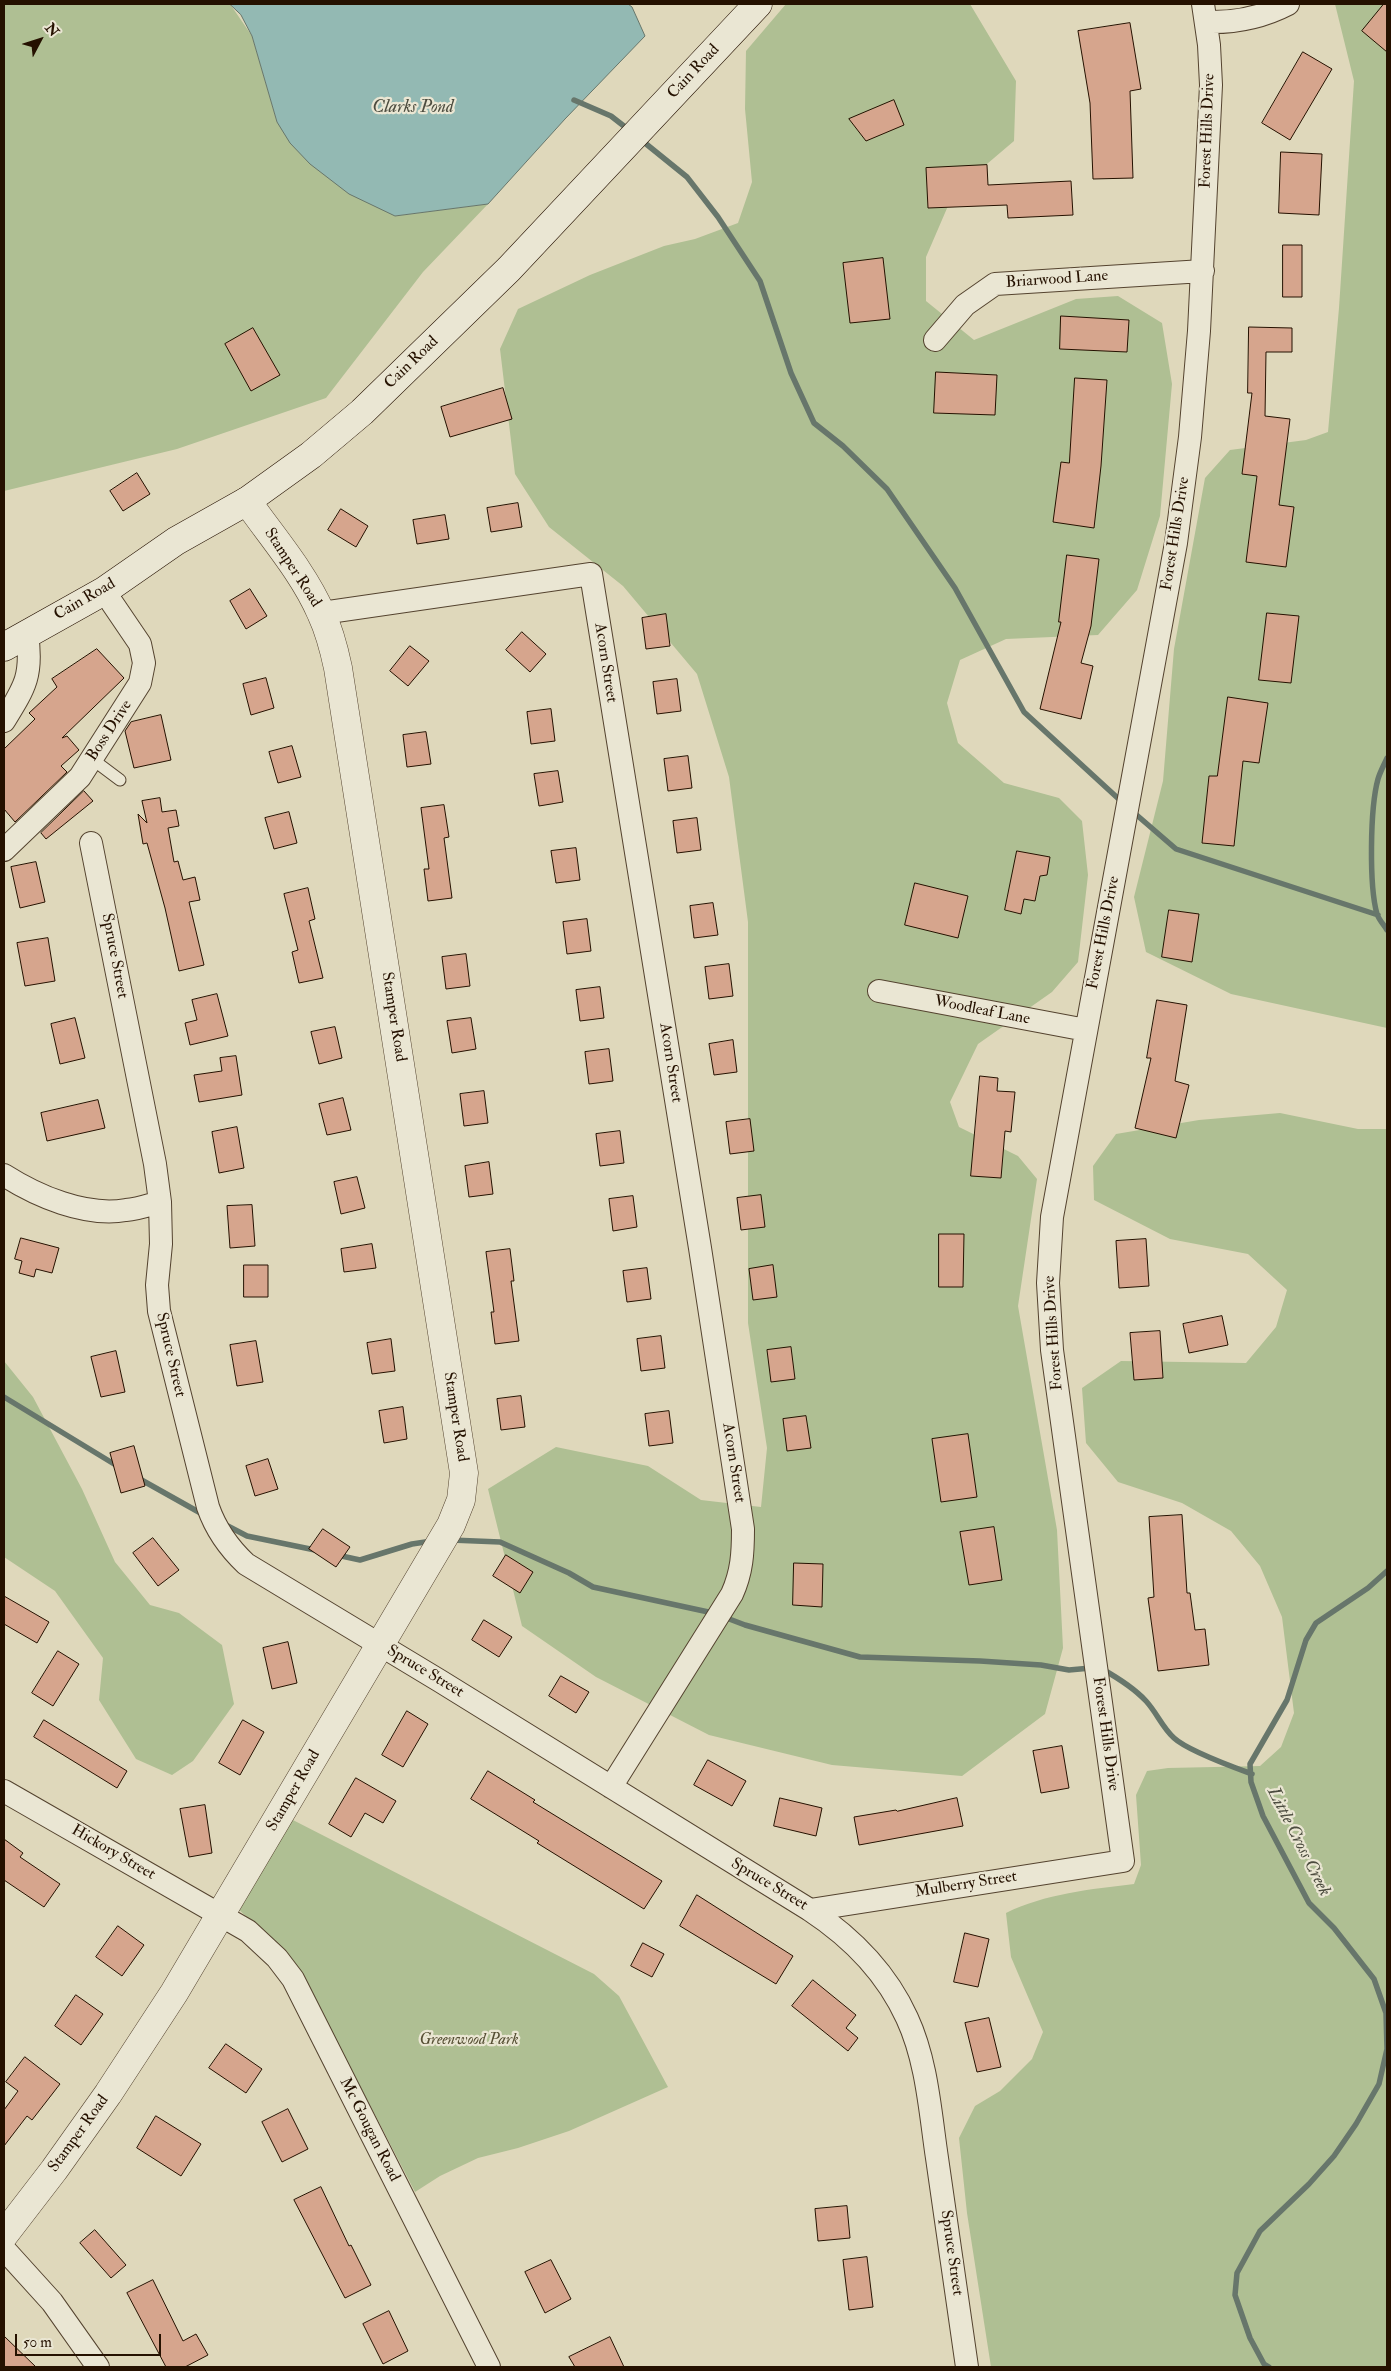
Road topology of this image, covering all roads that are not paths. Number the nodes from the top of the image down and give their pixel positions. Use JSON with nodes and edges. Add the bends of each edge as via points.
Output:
{"nodes":[{"id":1,"x":758,"y":4,"type":"edge"},
{"id":2,"x":1288,"y":4,"type":"edge"},
{"id":3,"x":1205,"y":13,"type":"edge"},
{"id":4,"x":1203,"y":270,"type":"junction"},
{"id":5,"x":935,"y":340,"type":"dead end"},
{"id":6,"x":247,"y":501,"type":"junction"},
{"id":7,"x":104,"y":591,"type":"junction"},
{"id":8,"x":322,"y":613,"type":"junction"},
{"id":9,"x":15,"y":640,"type":"edge"},
{"id":10,"x":4,"y":721,"type":"edge"},
{"id":11,"x":92,"y":759,"type":"junction"},
{"id":12,"x":120,"y":780,"type":"dead end"},
{"id":13,"x":91,"y":843,"type":"dead end"},
{"id":14,"x":4,"y":850,"type":"edge"},
{"id":15,"x":879,"y":991,"type":"dead end"},
{"id":16,"x":1086,"y":1030,"type":"junction"},
{"id":17,"x":4,"y":1175,"type":"edge"},
{"id":18,"x":160,"y":1202,"type":"junction"},
{"id":19,"x":380,"y":1645,"type":"junction"},
{"id":20,"x":610,"y":1788,"type":"junction"},
{"id":21,"x":4,"y":1791,"type":"edge"},
{"id":22,"x":1123,"y":1861,"type":"joint"},
{"id":23,"x":810,"y":1910,"type":"junction"},
{"id":24,"x":222,"y":1916,"type":"junction"},
{"id":25,"x":4,"y":2234,"type":"edge"},
{"id":26,"x":4,"y":2250,"type":"edge"},
{"id":27,"x":98,"y":2367,"type":"edge"},
{"id":28,"x":489,"y":2367,"type":"edge"},
{"id":29,"x":967,"y":2367,"type":"edge"}],
"edges":[{"from":1,"to":6,"type":"street","name":"Cain Road","via":[[509,269],[362,412],[311,456]]},
{"from":2,"to":3,"type":"street","via":[[1246,20]]},
{"from":3,"to":4,"type":"street","name":"Forest Hills Drive","via":[[1211,85]]},
{"from":4,"to":5,"type":"street","name":"Briarwood Lane","via":[[995,284],[965,305]]},
{"from":4,"to":16,"type":"street","name":"Forest Hills Drive","via":[[1190,437],[1176,543]]},
{"from":6,"to":7,"type":"street","name":"Cain Road","via":[[176,541]]},
{"from":6,"to":8,"type":"street","name":"Stamper Road","via":[[309,589]]},
{"from":7,"to":9,"type":"street","name":"Cain Road"},
{"from":7,"to":11,"type":"street","name":"Boss Drive","via":[[140,644],[144,663],[140,683]]},
{"from":8,"to":19,"type":"street","name":"Stamper Road","via":[[338,668],[464,1473],[461,1500],[454,1518]]},
{"from":8,"to":20,"type":"street","name":"Acorn Street","via":[[591,574],[743,1538],[741,1569],[732,1594]]},
{"from":9,"to":10,"type":"street","via":[[30,657],[24,690]]},
{"from":11,"to":12,"type":"lane"},
{"from":11,"to":14,"type":"street","name":"Boss Drive","via":[[80,777]]},
{"from":13,"to":18,"type":"street","name":"Spruce Street"},
{"from":15,"to":16,"type":"street","name":"Woodleaf Lane"},
{"from":16,"to":22,"type":"street","name":"Forest Hills Drive","via":[[1052,1217],[1048,1283],[1052,1350]]},
{"from":17,"to":18,"type":"street","via":[[46,1198],[72,1206],[124,1211]]},
{"from":18,"to":19,"type":"street","name":"Spruce Street","via":[[159,1311],[208,1507],[218,1531],[246,1564]]},
{"from":19,"to":20,"type":"street","name":"Spruce Street"},
{"from":19,"to":24,"type":"street","name":"Stamper Road"},
{"from":20,"to":23,"type":"street","name":"Spruce Street"},
{"from":21,"to":24,"type":"street","name":"Hickory Street"},
{"from":22,"to":23,"type":"street","name":"Mulberry Street"},
{"from":23,"to":29,"type":"street","name":"Spruce Street","via":[[832,1925],[871,1961],[894,1994],[917,2042],[924,2068]]},
{"from":24,"to":25,"type":"street","name":"Stamper Road","via":[[108,2094]]},
{"from":24,"to":28,"type":"street","name":"Mc Gougan Road","via":[[258,1939],[278,1958],[293,1979]]},
{"from":26,"to":27,"type":"street","via":[[52,2302]]}]}
